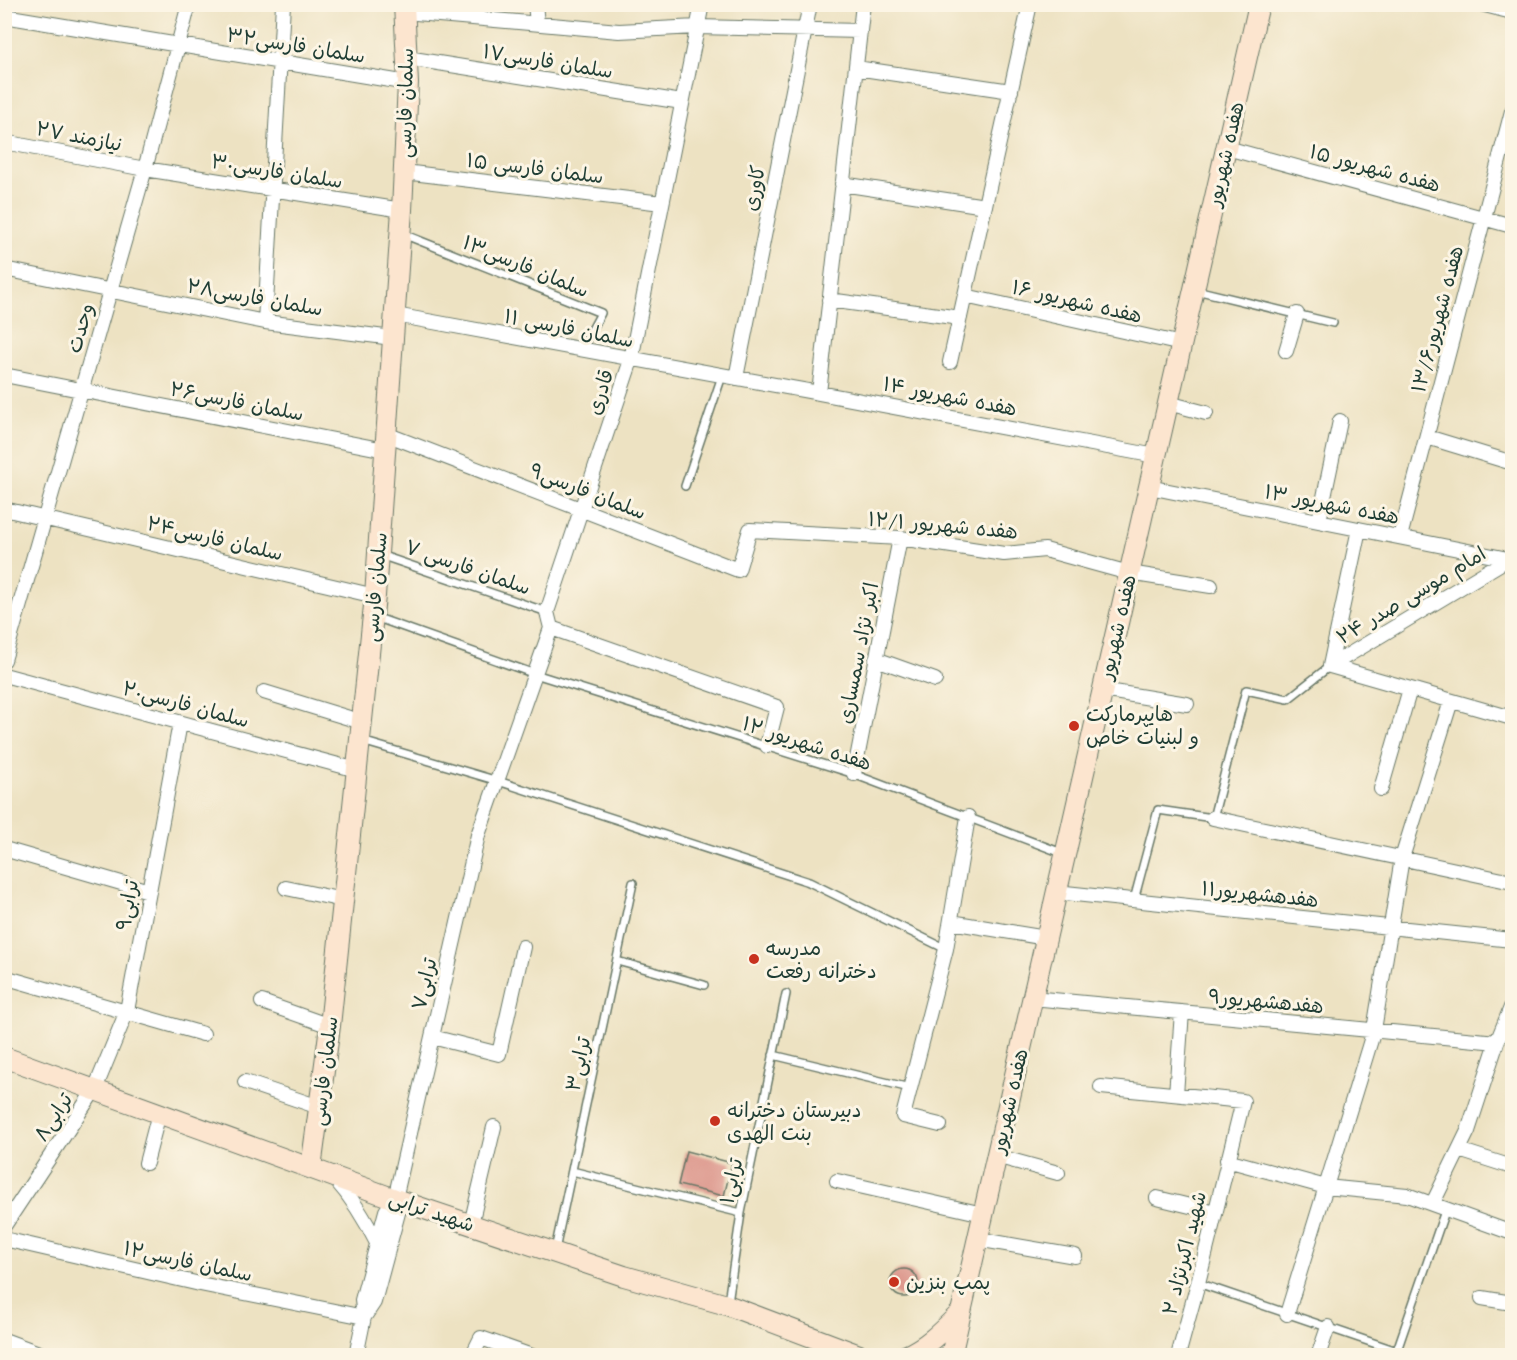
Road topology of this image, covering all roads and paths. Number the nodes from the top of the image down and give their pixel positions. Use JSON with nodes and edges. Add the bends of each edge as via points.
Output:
{"nodes":[{"id":1,"x":189,"y":4,"type":"edge"},
{"id":2,"x":283,"y":4,"type":"edge"},
{"id":3,"x":535,"y":4,"type":"edge"},
{"id":4,"x":702,"y":4,"type":"edge"},
{"id":5,"x":810,"y":4,"type":"edge"},
{"id":6,"x":863,"y":4,"type":"edge"},
{"id":7,"x":1030,"y":4,"type":"edge"},
{"id":8,"x":1481,"y":4,"type":"edge"},
{"id":9,"x":1259,"y":5,"type":"edge"},
{"id":10,"x":404,"y":8,"type":"edge"},
{"id":11,"x":1512,"y":12,"type":"edge"},
{"id":12,"x":4,"y":16,"type":"edge"},
{"id":13,"x":537,"y":23,"type":"junction"},
{"id":14,"x":697,"y":27,"type":"junction"},
{"id":15,"x":805,"y":29,"type":"junction"},
{"id":16,"x":860,"y":30,"type":"junction"},
{"id":17,"x":178,"y":45,"type":"junction"},
{"id":18,"x":407,"y":58,"type":"junction"},
{"id":19,"x":281,"y":62,"type":"junction"},
{"id":20,"x":856,"y":68,"type":"junction"},
{"id":21,"x":408,"y":83,"type":"junction"},
{"id":22,"x":1011,"y":91,"type":"junction"},
{"id":23,"x":682,"y":102,"type":"junction"},
{"id":24,"x":1512,"y":111,"type":"edge"},
{"id":25,"x":4,"y":142,"type":"edge"},
{"id":26,"x":1227,"y":148,"type":"junction"},
{"id":27,"x":146,"y":169,"type":"junction"},
{"id":28,"x":404,"y":172,"type":"junction"},
{"id":29,"x":842,"y":184,"type":"junction"},
{"id":30,"x":273,"y":190,"type":"junction"},
{"id":31,"x":663,"y":203,"type":"junction"},
{"id":32,"x":985,"y":206,"type":"junction"},
{"id":33,"x":402,"y":210,"type":"junction"},
{"id":34,"x":1484,"y":219,"type":"junction"},
{"id":35,"x":1512,"y":226,"type":"edge"},
{"id":36,"x":400,"y":233,"type":"junction"},
{"id":37,"x":4,"y":269,"type":"edge"},
{"id":38,"x":1194,"y":289,"type":"junction"},
{"id":39,"x":111,"y":290,"type":"junction"},
{"id":40,"x":965,"y":296,"type":"junction"},
{"id":41,"x":829,"y":300,"type":"junction"},
{"id":42,"x":1297,"y":314,"type":"junction"},
{"id":43,"x":394,"y":315,"type":"junction"},
{"id":44,"x":960,"y":318,"type":"junction"},
{"id":45,"x":265,"y":322,"type":"junction"},
{"id":46,"x":1333,"y":323,"type":"dead end"},
{"id":47,"x":393,"y":338,"type":"junction"},
{"id":48,"x":1182,"y":344,"type":"junction"},
{"id":49,"x":581,"y":350,"type":"junction"},
{"id":50,"x":1286,"y":351,"type":"dead end"},
{"id":51,"x":631,"y":360,"type":"junction"},
{"id":52,"x":950,"y":362,"type":"dead end"},
{"id":53,"x":4,"y":375,"type":"edge"},
{"id":54,"x":729,"y":377,"type":"junction"},
{"id":55,"x":82,"y":390,"type":"junction"},
{"id":56,"x":819,"y":393,"type":"junction"},
{"id":57,"x":1168,"y":403,"type":"junction"},
{"id":58,"x":1206,"y":412,"type":"dead end"},
{"id":59,"x":1340,"y":421,"type":"dead end"},
{"id":60,"x":1426,"y":437,"type":"junction"},
{"id":61,"x":386,"y":442,"type":"junction"},
{"id":62,"x":1156,"y":456,"type":"junction"},
{"id":63,"x":1506,"y":461,"type":"dead end"},
{"id":64,"x":685,"y":486,"type":"dead end"},
{"id":65,"x":1149,"y":487,"type":"junction"},
{"id":66,"x":4,"y":508,"type":"edge"},
{"id":67,"x":581,"y":509,"type":"junction"},
{"id":68,"x":45,"y":518,"type":"junction"},
{"id":69,"x":1319,"y":521,"type":"junction"},
{"id":70,"x":1359,"y":529,"type":"junction"},
{"id":71,"x":750,"y":530,"type":"joint"},
{"id":72,"x":1400,"y":537,"type":"junction"},
{"id":73,"x":900,"y":538,"type":"junction"},
{"id":74,"x":378,"y":554,"type":"junction"},
{"id":75,"x":1510,"y":558,"type":"edge"},
{"id":76,"x":1129,"y":573,"type":"junction"},
{"id":77,"x":1211,"y":586,"type":"dead end"},
{"id":78,"x":374,"y":606,"type":"junction"},
{"id":79,"x":547,"y":612,"type":"junction"},
{"id":80,"x":551,"y":628,"type":"junction"},
{"id":81,"x":876,"y":659,"type":"junction"},
{"id":82,"x":4,"y":660,"type":"edge"},
{"id":83,"x":1330,"y":666,"type":"junction"},
{"id":84,"x":535,"y":674,"type":"junction"},
{"id":85,"x":4,"y":675,"type":"edge"},
{"id":86,"x":935,"y":680,"type":"dead end"},
{"id":87,"x":1410,"y":689,"type":"junction"},
{"id":88,"x":1102,"y":690,"type":"junction"},
{"id":89,"x":264,"y":692,"type":"dead end"},
{"id":90,"x":1451,"y":701,"type":"junction"},
{"id":91,"x":1188,"y":704,"type":"dead end"},
{"id":92,"x":1512,"y":718,"type":"edge"},
{"id":93,"x":180,"y":723,"type":"junction"},
{"id":94,"x":361,"y":731,"type":"junction"},
{"id":95,"x":766,"y":746,"type":"junction"},
{"id":96,"x":357,"y":770,"type":"junction"},
{"id":97,"x":854,"y":774,"type":"junction"},
{"id":98,"x":498,"y":781,"type":"junction"},
{"id":99,"x":1381,"y":789,"type":"dead end"},
{"id":100,"x":968,"y":818,"type":"junction"},
{"id":101,"x":1214,"y":818,"type":"junction"},
{"id":102,"x":4,"y":849,"type":"edge"},
{"id":103,"x":1065,"y":854,"type":"junction"},
{"id":104,"x":1402,"y":858,"type":"junction"},
{"id":105,"x":1512,"y":882,"type":"edge"},
{"id":106,"x":633,"y":883,"type":"dead end"},
{"id":107,"x":286,"y":888,"type":"dead end"},
{"id":108,"x":149,"y":891,"type":"junction"},
{"id":109,"x":1056,"y":892,"type":"junction"},
{"id":110,"x":343,"y":900,"type":"junction"},
{"id":111,"x":1134,"y":900,"type":"junction"},
{"id":112,"x":951,"y":922,"type":"junction"},
{"id":113,"x":1391,"y":927,"type":"junction"},
{"id":114,"x":1046,"y":938,"type":"junction"},
{"id":115,"x":1512,"y":940,"type":"edge"},
{"id":116,"x":524,"y":946,"type":"dead end"},
{"id":117,"x":946,"y":949,"type":"junction"},
{"id":118,"x":617,"y":962,"type":"junction"},
{"id":119,"x":4,"y":977,"type":"edge"},
{"id":120,"x":704,"y":985,"type":"dead end"},
{"id":121,"x":786,"y":994,"type":"dead end"},
{"id":122,"x":1032,"y":998,"type":"junction"},
{"id":123,"x":262,"y":1002,"type":"dead end"},
{"id":124,"x":1512,"y":1005,"type":"edge"},
{"id":125,"x":127,"y":1011,"type":"junction"},
{"id":126,"x":1182,"y":1012,"type":"junction"},
{"id":127,"x":330,"y":1026,"type":"junction"},
{"id":128,"x":1374,"y":1030,"type":"junction"},
{"id":129,"x":203,"y":1034,"type":"dead end"},
{"id":130,"x":432,"y":1037,"type":"junction"},
{"id":131,"x":1497,"y":1042,"type":"junction"},
{"id":132,"x":773,"y":1055,"type":"junction"},
{"id":133,"x":4,"y":1057,"type":"edge"},
{"id":134,"x":245,"y":1082,"type":"dead end"},
{"id":135,"x":1101,"y":1087,"type":"dead end"},
{"id":136,"x":910,"y":1088,"type":"junction"},
{"id":137,"x":95,"y":1089,"type":"junction"},
{"id":138,"x":1176,"y":1094,"type":"junction"},
{"id":139,"x":319,"y":1107,"type":"junction"},
{"id":140,"x":159,"y":1113,"type":"junction"},
{"id":141,"x":940,"y":1125,"type":"dead end"},
{"id":142,"x":494,"y":1127,"type":"dead end"},
{"id":143,"x":1459,"y":1150,"type":"junction"},
{"id":144,"x":996,"y":1156,"type":"junction"},
{"id":145,"x":1227,"y":1160,"type":"junction"},
{"id":146,"x":146,"y":1163,"type":"dead end"},
{"id":147,"x":1512,"y":1167,"type":"edge"},
{"id":148,"x":311,"y":1168,"type":"junction"},
{"id":149,"x":572,"y":1171,"type":"junction"},
{"id":150,"x":1058,"y":1173,"type":"dead end"},
{"id":151,"x":331,"y":1176,"type":"junction"},
{"id":152,"x":837,"y":1181,"type":"dead end"},
{"id":153,"x":1326,"y":1187,"type":"junction"},
{"id":154,"x":395,"y":1198,"type":"junction"},
{"id":155,"x":1157,"y":1198,"type":"dead end"},
{"id":156,"x":1439,"y":1205,"type":"junction"},
{"id":157,"x":1215,"y":1212,"type":"junction"},
{"id":158,"x":741,"y":1213,"type":"junction"},
{"id":159,"x":983,"y":1214,"type":"junction"},
{"id":160,"x":471,"y":1224,"type":"junction"},
{"id":161,"x":4,"y":1226,"type":"edge"},
{"id":162,"x":1512,"y":1233,"type":"edge"},
{"id":163,"x":4,"y":1239,"type":"edge"},
{"id":164,"x":977,"y":1239,"type":"junction"},
{"id":165,"x":377,"y":1243,"type":"junction"},
{"id":166,"x":555,"y":1252,"type":"junction"},
{"id":167,"x":1075,"y":1256,"type":"dead end"},
{"id":168,"x":1198,"y":1283,"type":"junction"},
{"id":169,"x":1482,"y":1298,"type":"dead end"},
{"id":170,"x":1512,"y":1303,"type":"edge"},
{"id":171,"x":728,"y":1305,"type":"junction"},
{"id":172,"x":961,"y":1312,"type":"junction"},
{"id":173,"x":1287,"y":1314,"type":"junction"},
{"id":174,"x":364,"y":1317,"type":"junction"},
{"id":175,"x":1328,"y":1327,"type":"junction"},
{"id":176,"x":4,"y":1340,"type":"edge"},
{"id":177,"x":1396,"y":1353,"type":"edge"},
{"id":178,"x":47,"y":1356,"type":"edge"},
{"id":179,"x":356,"y":1356,"type":"edge"},
{"id":180,"x":472,"y":1356,"type":"edge"},
{"id":181,"x":532,"y":1356,"type":"edge"},
{"id":182,"x":862,"y":1356,"type":"edge"},
{"id":183,"x":905,"y":1356,"type":"edge"},
{"id":184,"x":951,"y":1356,"type":"edge"},
{"id":185,"x":1178,"y":1356,"type":"edge"},
{"id":186,"x":1318,"y":1356,"type":"edge"}],
"edges":[{"from":1,"to":17,"type":"street","name":"وحدت"},
{"from":2,"to":19,"type":"street"},
{"from":3,"to":13,"type":"street"},
{"from":4,"to":14,"type":"street","name":"قادری"},
{"from":5,"to":15,"type":"street","name":"کاوری"},
{"from":6,"to":16,"type":"street"},
{"from":7,"to":22,"type":"street"},
{"from":8,"to":11,"type":"street"},
{"from":9,"to":26,"type":"street","name":"هفده شهریور"},
{"from":10,"to":13,"type":"street"},
{"from":10,"to":18,"type":"street","name":"سلمان فارسی"},
{"from":12,"to":17,"type":"street","name":"سلمان فارسی۳۲"},
{"from":13,"to":14,"type":"street","via":[[619,30]]},
{"from":14,"to":15,"type":"street"},
{"from":14,"to":23,"type":"street","name":"قادری"},
{"from":15,"to":16,"type":"street"},
{"from":15,"to":54,"type":"street","name":"کاوری"},
{"from":16,"to":20,"type":"street"},
{"from":17,"to":19,"type":"street","name":"سلمان فارسی۳۲"},
{"from":17,"to":27,"type":"street","name":"وحدت"},
{"from":18,"to":21,"type":"street","name":"سلمان فارسی"},
{"from":18,"to":23,"type":"street","name":"سلمان فارسی۱۷"},
{"from":19,"to":21,"type":"street","name":"سلمان فارسی۳۲"},
{"from":19,"to":30,"type":"street"},
{"from":20,"to":22,"type":"street"},
{"from":20,"to":29,"type":"street"},
{"from":21,"to":28,"type":"street","name":"سلمان فارسی"},
{"from":22,"to":32,"type":"street"},
{"from":23,"to":31,"type":"street","name":"قادری"},
{"from":24,"to":34,"type":"street","name":"هفده شهریور۱۳/۶"},
{"from":25,"to":27,"type":"street","name":"نیازمند ۲۷"},
{"from":26,"to":34,"type":"street","name":"هفده شهریور ۱۵"},
{"from":26,"to":38,"type":"street","name":"هفده شهریور"},
{"from":27,"to":30,"type":"street","name":"سلمان فارسی۳۰"},
{"from":27,"to":39,"type":"street","name":"وحدت"},
{"from":28,"to":31,"type":"street","name":"سلمان فارسی ۱۵"},
{"from":28,"to":33,"type":"street","name":"سلمان فارسی"},
{"from":29,"to":32,"type":"street"},
{"from":29,"to":41,"type":"street"},
{"from":30,"to":33,"type":"street","name":"سلمان فارسی۳۰"},
{"from":30,"to":45,"type":"street"},
{"from":31,"to":51,"type":"street","name":"قادری"},
{"from":32,"to":40,"type":"street"},
{"from":33,"to":36,"type":"street","name":"سلمان فارسی"},
{"from":34,"to":35,"type":"street","name":"هفده شهریور ۱۵"},
{"from":34,"to":60,"type":"street","name":"هفده شهریور۱۳/۶"},
{"from":36,"to":43,"type":"street","name":"سلمان فارسی"},
{"from":36,"to":49,"type":"lane","name":"سلمان فارسی۱۳","via":[[601,313]]},
{"from":37,"to":39,"type":"street","name":"سلمان فارسی۲۸"},
{"from":38,"to":42,"type":"lane"},
{"from":38,"to":48,"type":"street","name":"هفده شهریور"},
{"from":39,"to":45,"type":"street","name":"سلمان فارسی۲۸"},
{"from":39,"to":55,"type":"street","name":"وحدت"},
{"from":40,"to":44,"type":"street"},
{"from":40,"to":48,"type":"street","name":"هفده شهریور ۱۶"},
{"from":41,"to":44,"type":"street"},
{"from":41,"to":56,"type":"street"},
{"from":42,"to":46,"type":"lane"},
{"from":42,"to":50,"type":"street"},
{"from":43,"to":47,"type":"street","name":"سلمان فارسی"},
{"from":43,"to":49,"type":"street","name":"سلمان فارسی ۱۱"},
{"from":44,"to":52,"type":"street"},
{"from":45,"to":47,"type":"street","name":"سلمان فارسی۲۸"},
{"from":47,"to":61,"type":"street","name":"سلمان فارسی"},
{"from":48,"to":57,"type":"street","name":"هفده شهریور"},
{"from":49,"to":51,"type":"street","name":"سلمان فارسی ۱۱"},
{"from":51,"to":54,"type":"street","name":"سلمان فارسی ۱۱"},
{"from":51,"to":67,"type":"street","name":"قادری"},
{"from":53,"to":55,"type":"street","name":"سلمان فارسی۲۶"},
{"from":54,"to":56,"type":"street","name":"هفده شهریور ۱۴"},
{"from":54,"to":64,"type":"lane"},
{"from":55,"to":61,"type":"street","name":"سلمان فارسی۲۶"},
{"from":55,"to":68,"type":"street","name":"وحدت"},
{"from":56,"to":62,"type":"street","name":"هفده شهریور ۱۴"},
{"from":57,"to":58,"type":"street"},
{"from":57,"to":62,"type":"street","name":"هفده شهریور"},
{"from":59,"to":69,"type":"street"},
{"from":60,"to":63,"type":"street"},
{"from":60,"to":72,"type":"street","name":"هفده شهریور۱۳/۶"},
{"from":61,"to":67,"type":"street","name":"سلمان فارسی۹"},
{"from":61,"to":74,"type":"street","name":"سلمان فارسی"},
{"from":62,"to":65,"type":"street","name":"هفده شهریور"},
{"from":65,"to":69,"type":"street","name":"هفده شهریور ۱۳"},
{"from":65,"to":76,"type":"street","name":"هفده شهریور"},
{"from":66,"to":68,"type":"street","name":"سلمان فارسی۲۴"},
{"from":67,"to":71,"type":"street","name":"سلمان فارسی۹","via":[[738,570]]},
{"from":67,"to":79,"type":"street","name":"قادری"},
{"from":68,"to":78,"type":"street","name":"سلمان فارسی۲۴"},
{"from":68,"to":82,"type":"street","name":"وحدت"},
{"from":69,"to":70,"type":"street","name":"هفده شهریور ۱۳"},
{"from":70,"to":72,"type":"street","name":"هفده شهریور ۱۳"},
{"from":70,"to":83,"type":"street"},
{"from":71,"to":73,"type":"street","name":"هفده شهریور ۱۲/۱"},
{"from":72,"to":75,"type":"street","name":"هفده شهریور ۱۳"},
{"from":73,"to":76,"type":"street","name":"هفده شهریور ۱۲/۱","via":[[1004,554],[1045,550]]},
{"from":73,"to":81,"type":"street","name":"اکبر نژاد سمساری"},
{"from":74,"to":78,"type":"street","name":"سلمان فارسی"},
{"from":74,"to":79,"type":"lane","name":"سلمان فارسی ۷"},
{"from":75,"to":83,"type":"street","name":"امام موسی صدر ۲۴"},
{"from":76,"to":77,"type":"street","name":"هفده شهریور ۱۲/۱"},
{"from":76,"to":88,"type":"street","name":"هفده شهریور"},
{"from":78,"to":84,"type":"lane","name":"هفده شهریور ۱۲"},
{"from":78,"to":94,"type":"street","name":"سلمان فارسی"},
{"from":79,"to":80,"type":"street"},
{"from":80,"to":84,"type":"street"},
{"from":80,"to":95,"type":"street","via":[[777,707]]},
{"from":81,"to":86,"type":"street"},
{"from":81,"to":97,"type":"street","name":"اکبر نژاد سمساری"},
{"from":83,"to":87,"type":"street"},
{"from":83,"to":101,"type":"lane","via":[[1288,699],[1246,690]]},
{"from":84,"to":95,"type":"lane","name":"هفده شهریور ۱۲"},
{"from":84,"to":98,"type":"street"},
{"from":85,"to":93,"type":"street","name":"سلمان فارسی۲۰"},
{"from":87,"to":90,"type":"street"},
{"from":87,"to":99,"type":"street"},
{"from":88,"to":91,"type":"street"},
{"from":88,"to":103,"type":"street","name":"هفده شهریور"},
{"from":89,"to":94,"type":"street"},
{"from":90,"to":92,"type":"street"},
{"from":90,"to":104,"type":"street"},
{"from":93,"to":96,"type":"street","name":"سلمان فارسی۲۰"},
{"from":93,"to":108,"type":"street","name":"ترابی۹"},
{"from":94,"to":96,"type":"street","name":"سلمان فارسی"},
{"from":94,"to":98,"type":"lane"},
{"from":95,"to":97,"type":"lane","name":"هفده شهریور ۱۲"},
{"from":96,"to":110,"type":"street","name":"سلمان فارسی"},
{"from":97,"to":100,"type":"lane","name":"هفده شهریور ۱۲"},
{"from":98,"to":117,"type":"lane","via":[[809,882]]},
{"from":98,"to":130,"type":"street","name":"ترابی۷","via":[[478,835]]},
{"from":100,"to":103,"type":"lane","name":"هفده شهریور ۱۲"},
{"from":100,"to":112,"type":"street"},
{"from":101,"to":104,"type":"street"},
{"from":101,"to":111,"type":"lane","via":[[1158,810]]},
{"from":102,"to":108,"type":"street"},
{"from":103,"to":109,"type":"street","name":"هفده شهریور"},
{"from":104,"to":105,"type":"street"},
{"from":104,"to":113,"type":"street"},
{"from":106,"to":118,"type":"lane","name":"ترابی۳"},
{"from":107,"to":110,"type":"street"},
{"from":108,"to":125,"type":"street","name":"ترابی۹"},
{"from":109,"to":111,"type":"street","name":"هفدهشهریور۱۱"},
{"from":109,"to":114,"type":"street","name":"هفده شهریور"},
{"from":110,"to":127,"type":"street","name":"سلمان فارسی"},
{"from":111,"to":113,"type":"street","name":"هفدهشهریور۱۱"},
{"from":112,"to":114,"type":"street"},
{"from":112,"to":117,"type":"street"},
{"from":113,"to":115,"type":"street","name":"هفدهشهریور۱۱"},
{"from":113,"to":128,"type":"street"},
{"from":114,"to":122,"type":"street","name":"هفده شهریور"},
{"from":116,"to":130,"type":"street","via":[[499,1054]]},
{"from":117,"to":136,"type":"street"},
{"from":118,"to":120,"type":"lane"},
{"from":118,"to":149,"type":"lane","name":"ترابی۳"},
{"from":119,"to":125,"type":"street"},
{"from":121,"to":132,"type":"lane","name":"ترابی۱"},
{"from":122,"to":126,"type":"street","name":"هفدهشهریور۹"},
{"from":122,"to":144,"type":"street","name":"هفده شهریور"},
{"from":123,"to":127,"type":"street"},
{"from":124,"to":131,"type":"street"},
{"from":125,"to":129,"type":"street"},
{"from":125,"to":137,"type":"street","name":"ترابی۹"},
{"from":126,"to":128,"type":"street","name":"هفدهشهریور۹"},
{"from":126,"to":138,"type":"street"},
{"from":127,"to":139,"type":"street","name":"سلمان فارسی"},
{"from":128,"to":131,"type":"street","name":"هفدهشهریور۹"},
{"from":128,"to":153,"type":"street"},
{"from":130,"to":154,"type":"street","name":"ترابی۷"},
{"from":131,"to":143,"type":"street"},
{"from":132,"to":136,"type":"lane"},
{"from":132,"to":158,"type":"lane","name":"ترابی۱"},
{"from":133,"to":137,"type":"street","name":"شهید ترابی"},
{"from":134,"to":139,"type":"street"},
{"from":135,"to":138,"type":"street"},
{"from":136,"to":141,"type":"street","via":[[903,1116]]},
{"from":137,"to":140,"type":"street","name":"شهید ترابی"},
{"from":137,"to":161,"type":"street","name":"ترابی۸"},
{"from":138,"to":145,"type":"street","name":"شهید اکبرنژاد ۲","via":[[1243,1101]]},
{"from":139,"to":148,"type":"street","name":"سلمان فارسی"},
{"from":140,"to":146,"type":"street"},
{"from":140,"to":148,"type":"street","name":"شهید ترابی"},
{"from":142,"to":160,"type":"street"},
{"from":143,"to":147,"type":"street"},
{"from":143,"to":156,"type":"street"},
{"from":144,"to":150,"type":"street"},
{"from":144,"to":159,"type":"street","name":"هفده شهریور"},
{"from":145,"to":153,"type":"street"},
{"from":145,"to":157,"type":"street","name":"شهید اکبرنژاد ۲"},
{"from":148,"to":151,"type":"street","name":"شهید ترابی"},
{"from":149,"to":158,"type":"lane"},
{"from":149,"to":166,"type":"lane","name":"ترابی۳"},
{"from":151,"to":154,"type":"street","name":"شهید ترابی"},
{"from":151,"to":165,"type":"street","via":[[350,1196]]},
{"from":152,"to":159,"type":"street"},
{"from":153,"to":156,"type":"street","via":[[1407,1195]]},
{"from":153,"to":173,"type":"street"},
{"from":154,"to":160,"type":"street","name":"شهید ترابی"},
{"from":154,"to":165,"type":"street","via":[[386,1210]]},
{"from":154,"to":174,"type":"street","via":[[398,1213],[374,1302]]},
{"from":155,"to":157,"type":"street"},
{"from":156,"to":162,"type":"street"},
{"from":156,"to":177,"type":"lane"},
{"from":157,"to":168,"type":"street","name":"شهید اکبرنژاد ۲"},
{"from":158,"to":171,"type":"lane","name":"ترابی۱"},
{"from":159,"to":164,"type":"street","name":"هفده شهریور"},
{"from":160,"to":166,"type":"street","name":"شهید ترابی"},
{"from":163,"to":174,"type":"street","name":"سلمان فارسی۱۲"},
{"from":164,"to":167,"type":"street"},
{"from":164,"to":172,"type":"street","name":"هفده شهریور"},
{"from":165,"to":174,"type":"street","via":[[362,1300]]},
{"from":166,"to":171,"type":"street","name":"شهید ترابی"},
{"from":168,"to":173,"type":"lane"},
{"from":168,"to":185,"type":"street","name":"شهید اکبرنژاد ۲"},
{"from":169,"to":170,"type":"street"},
{"from":171,"to":182,"type":"street","name":"شهید ترابی"},
{"from":172,"to":183,"type":"street","via":[[932,1340]]},
{"from":172,"to":184,"type":"street","name":"هفده شهریور"},
{"from":173,"to":175,"type":"lane"},
{"from":174,"to":179,"type":"street"},
{"from":175,"to":177,"type":"lane"},
{"from":175,"to":186,"type":"street"},
{"from":176,"to":178,"type":"street"},
{"from":180,"to":181,"type":"street","via":[[481,1338]]}]}
